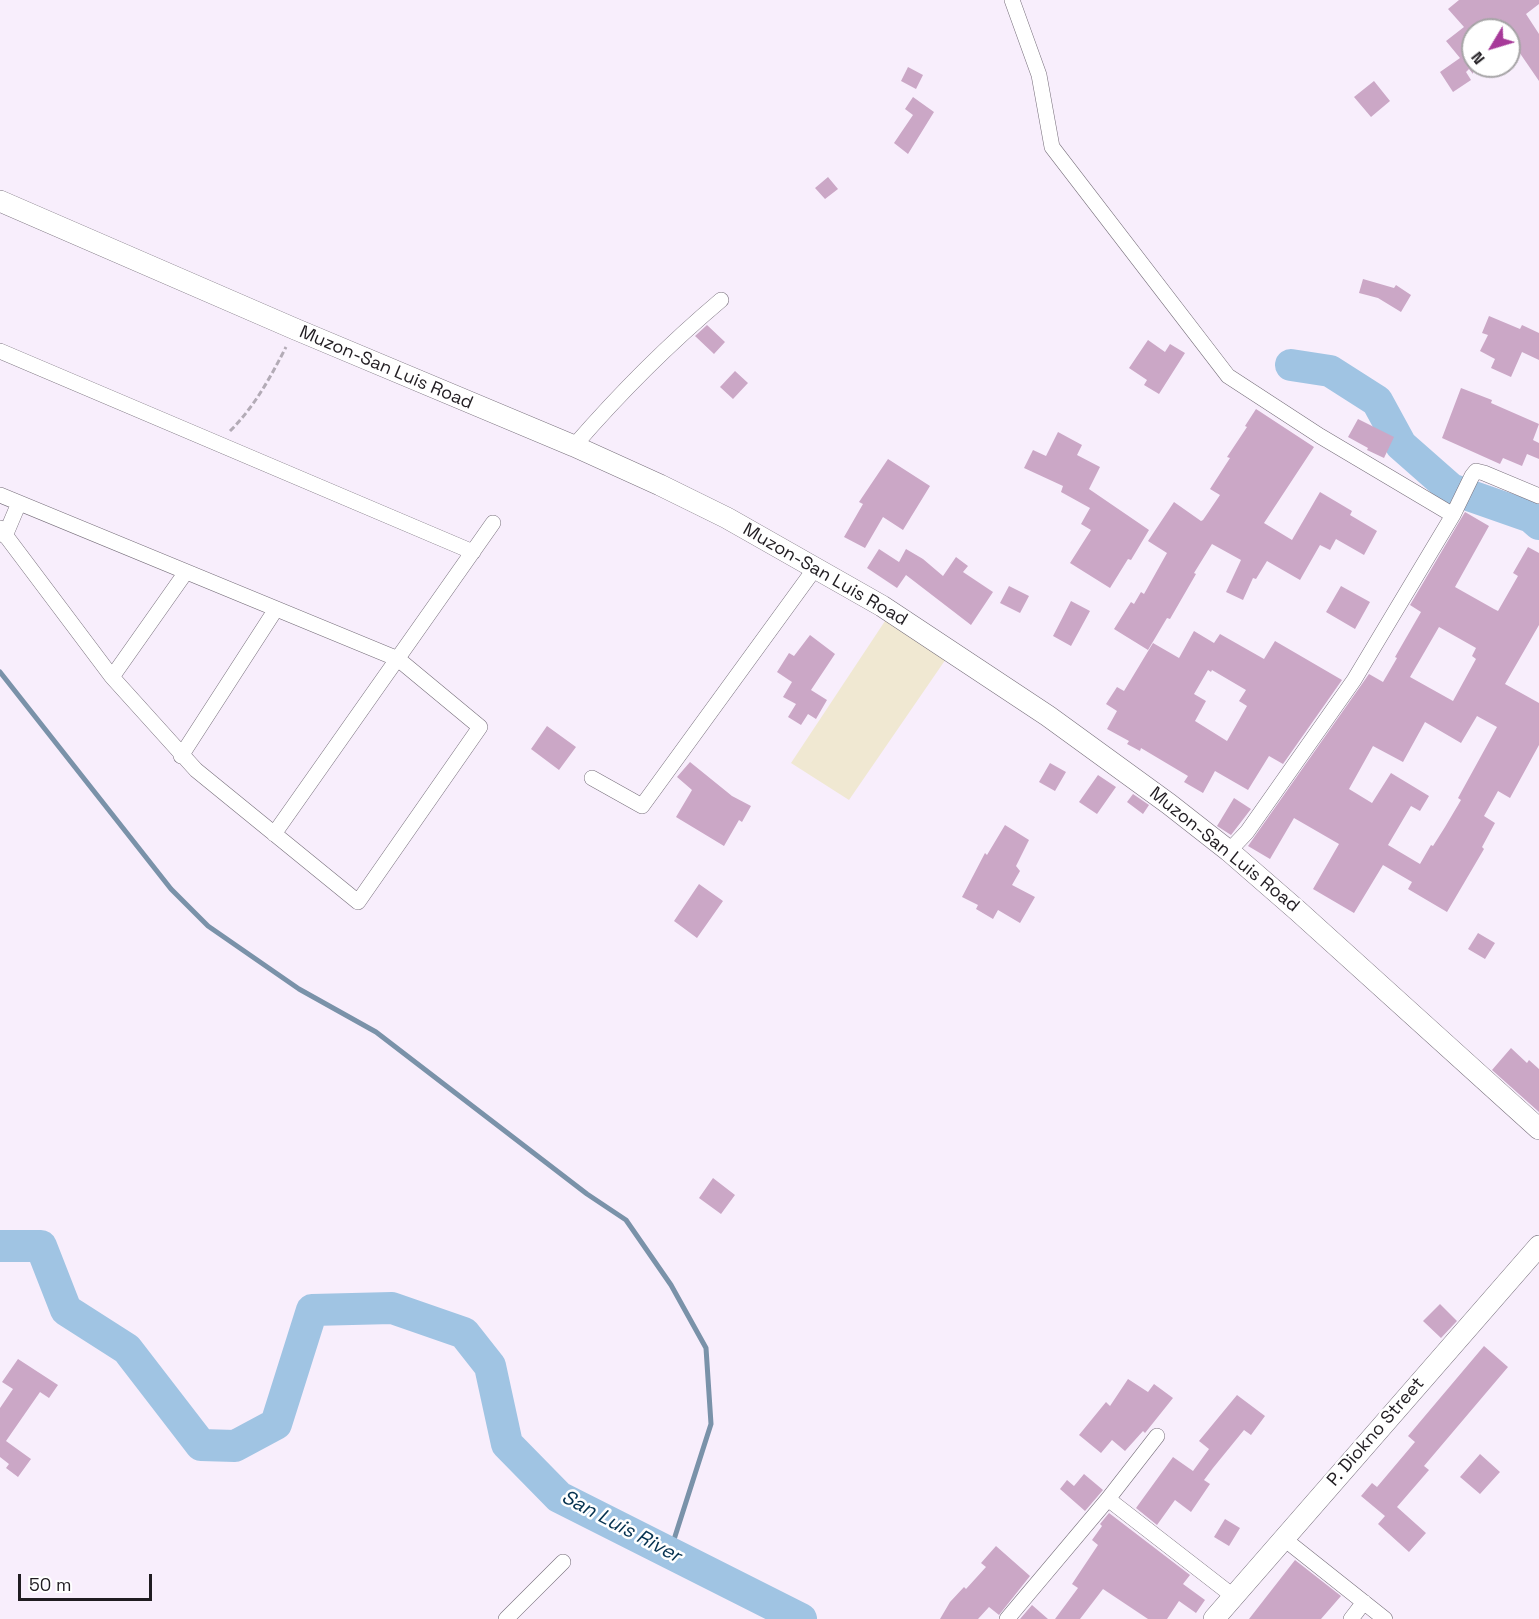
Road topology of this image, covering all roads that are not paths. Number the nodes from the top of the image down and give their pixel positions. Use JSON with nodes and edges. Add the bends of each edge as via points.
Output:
{"nodes":[{"id":1,"x":1012,"y":0,"type":"edge"},
{"id":2,"x":0,"y":201,"type":"edge"},
{"id":3,"x":722,"y":300,"type":"dead end"},
{"id":4,"x":0,"y":351,"type":"edge"},
{"id":5,"x":574,"y":446,"type":"junction"},
{"id":6,"x":0,"y":495,"type":"edge"},
{"id":7,"x":1539,"y":496,"type":"edge"},
{"id":8,"x":19,"y":503,"type":"junction"},
{"id":9,"x":1456,"y":508,"type":"junction"},
{"id":10,"x":494,"y":524,"type":"dead end"},
{"id":11,"x":3,"y":532,"type":"edge"},
{"id":12,"x":473,"y":552,"type":"junction"},
{"id":13,"x":816,"y":567,"type":"junction"},
{"id":14,"x":186,"y":572,"type":"junction"},
{"id":15,"x":276,"y":609,"type":"junction"},
{"id":16,"x":398,"y":659,"type":"junction"},
{"id":17,"x":112,"y":677,"type":"junction"},
{"id":18,"x":181,"y":756,"type":"junction"},
{"id":19,"x":592,"y":778,"type":"dead end"},
{"id":20,"x":274,"y":834,"type":"junction"},
{"id":21,"x":1229,"y":851,"type":"junction"},
{"id":22,"x":1539,"y":1129,"type":"edge"},
{"id":23,"x":1539,"y":1246,"type":"edge"},
{"id":24,"x":1157,"y":1436,"type":"dead end"},
{"id":25,"x":1108,"y":1499,"type":"junction"},
{"id":26,"x":1283,"y":1538,"type":"junction"},
{"id":27,"x":563,"y":1562,"type":"dead end"},
{"id":28,"x":1233,"y":1596,"type":"junction"},
{"id":29,"x":1364,"y":1602,"type":"junction"},
{"id":30,"x":506,"y":1619,"type":"edge"},
{"id":31,"x":1007,"y":1619,"type":"edge"},
{"id":32,"x":1214,"y":1619,"type":"edge"},
{"id":33,"x":1351,"y":1619,"type":"edge"},
{"id":34,"x":1385,"y":1619,"type":"edge"}],
"edges":[{"from":1,"to":9,"type":"street","via":[[1039,75],[1052,147],[1228,376],[1320,436]]},
{"from":2,"to":5,"type":"main road","name":"Muzon-San Luis Road"},
{"from":3,"to":5,"type":"street","via":[[695,322]]},
{"from":4,"to":12,"type":"street"},
{"from":5,"to":13,"type":"main road","name":"Muzon-San Luis Road","via":[[727,518]]},
{"from":6,"to":8,"type":"street"},
{"from":7,"to":9,"type":"street","via":[[1476,471]]},
{"from":8,"to":11,"type":"street"},
{"from":8,"to":14,"type":"street"},
{"from":9,"to":21,"type":"street","via":[[1354,680],[1247,832]]},
{"from":10,"to":12,"type":"street"},
{"from":11,"to":17,"type":"street"},
{"from":12,"to":16,"type":"street"},
{"from":13,"to":19,"type":"street","via":[[642,806]]},
{"from":13,"to":21,"type":"main road","name":"Muzon-San Luis Road","via":[[1048,716]]},
{"from":14,"to":15,"type":"street"},
{"from":14,"to":17,"type":"street"},
{"from":15,"to":16,"type":"street"},
{"from":15,"to":18,"type":"street"},
{"from":16,"to":20,"type":"street"},
{"from":16,"to":20,"type":"street","via":[[480,727],[358,902]]},
{"from":17,"to":18,"type":"street"},
{"from":18,"to":20,"type":"street"},
{"from":21,"to":22,"type":"main road","name":"Muzon-San Luis Road"},
{"from":23,"to":26,"type":"main road","name":"P. Diokno Street"},
{"from":24,"to":25,"type":"street"},
{"from":25,"to":28,"type":"street"},
{"from":25,"to":31,"type":"street"},
{"from":26,"to":28,"type":"main road","name":"P. Diokno Street"},
{"from":26,"to":29,"type":"street"},
{"from":27,"to":30,"type":"street"},
{"from":28,"to":32,"type":"main road","name":"P. Diokno Street"},
{"from":29,"to":33,"type":"street"},
{"from":29,"to":34,"type":"street"}]}
